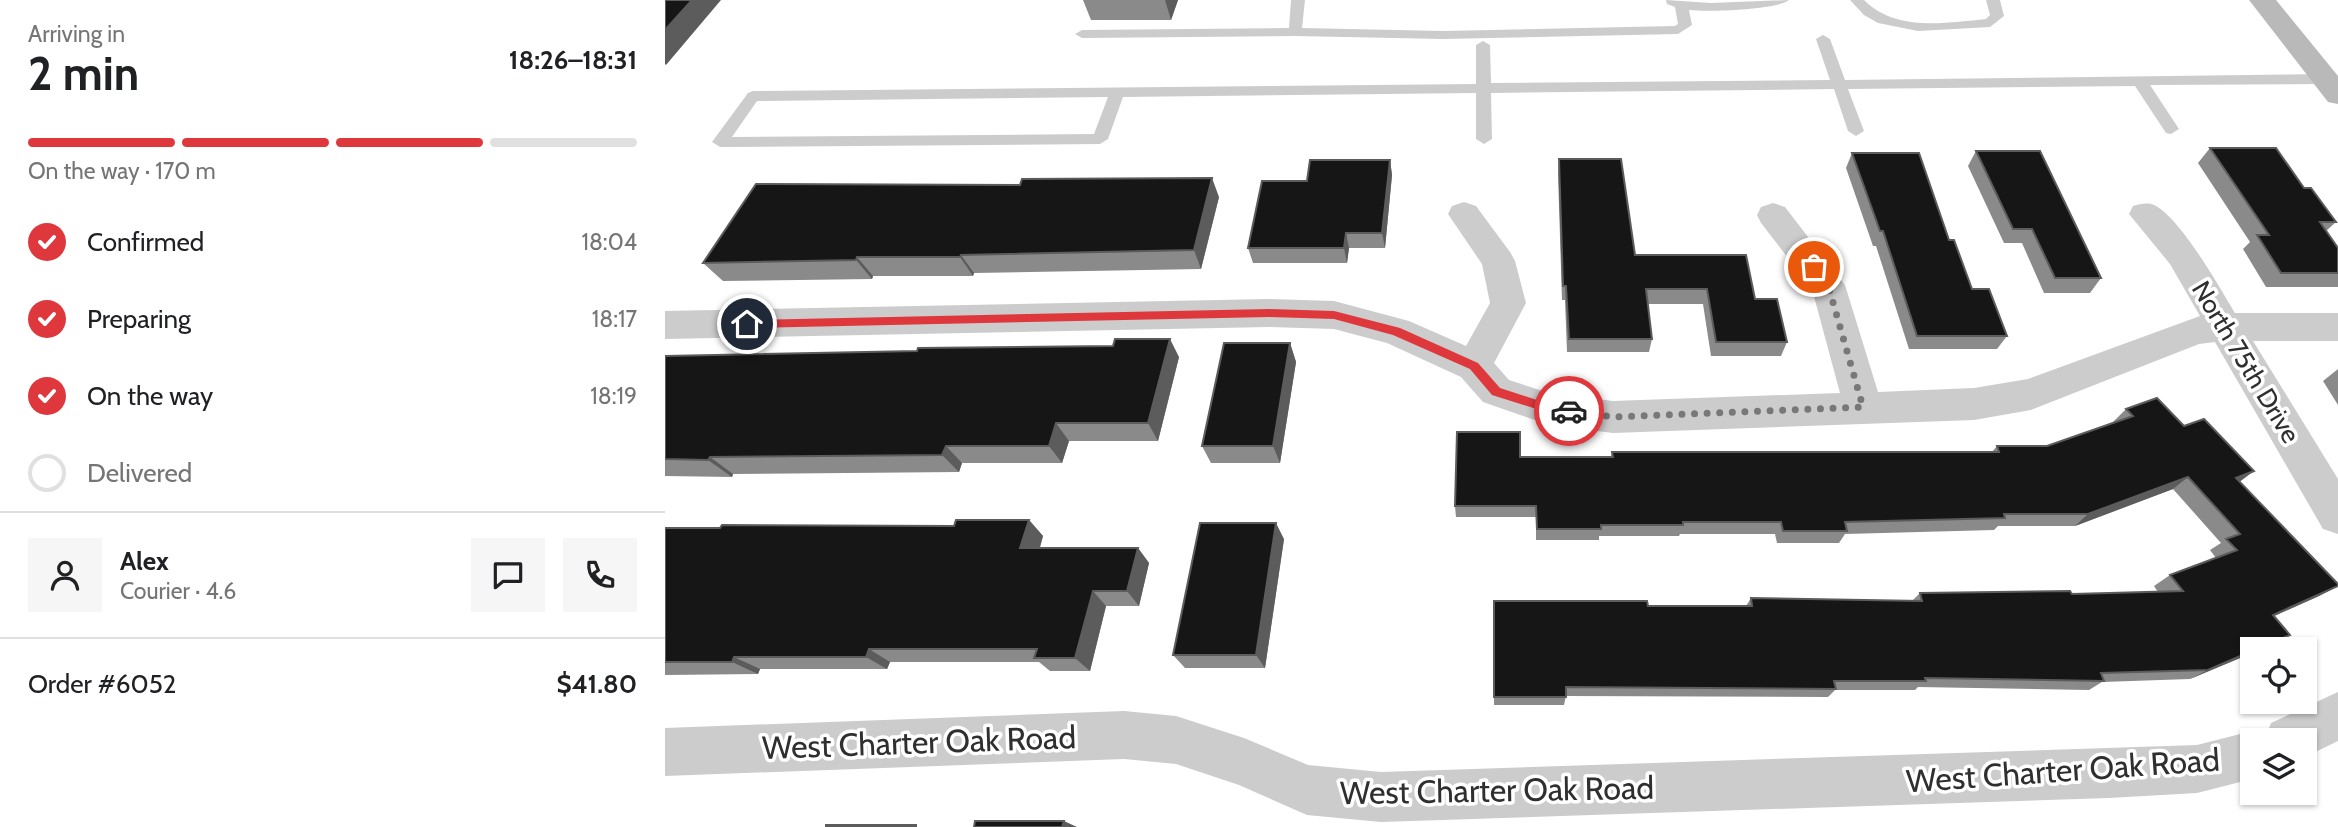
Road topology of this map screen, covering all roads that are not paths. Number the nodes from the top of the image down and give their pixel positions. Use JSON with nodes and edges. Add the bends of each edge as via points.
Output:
{"nodes":[{"id":1,"x":1298,"y":0,"type":"edge"},
{"id":2,"x":1782,"y":0,"type":"edge"},
{"id":3,"x":1857,"y":0,"type":"edge"},
{"id":4,"x":1993,"y":0,"type":"edge"},
{"id":5,"x":2262,"y":0,"type":"edge"},
{"id":6,"x":1676,"y":3,"type":"edge"},
{"id":7,"x":1295,"y":32,"type":"junction"},
{"id":8,"x":1082,"y":34,"type":"dead end"},
{"id":9,"x":1823,"y":39,"type":"dead end"},
{"id":10,"x":1483,"y":45,"type":"dead end"},
{"id":11,"x":2139,"y":80,"type":"junction"},
{"id":12,"x":1839,"y":83,"type":"junction"},
{"id":13,"x":1483,"y":87,"type":"junction"},
{"id":14,"x":2332,"y":87,"type":"edge"},
{"id":15,"x":1117,"y":92,"type":"junction"},
{"id":16,"x":2171,"y":129,"type":"dead end"},
{"id":17,"x":1856,"y":131,"type":"dead end"},
{"id":18,"x":1484,"y":139,"type":"dead end"},
{"id":19,"x":1464,"y":214,"type":"dead end"},
{"id":20,"x":2145,"y":214,"type":"dead end"},
{"id":21,"x":1773,"y":215,"type":"dead end"},
{"id":22,"x":665,"y":326,"type":"edge"},
{"id":23,"x":2227,"y":327,"type":"junction"},
{"id":24,"x":2338,"y":327,"type":"edge"},
{"id":25,"x":1474,"y":366,"type":"junction"},
{"id":26,"x":1863,"y":407,"type":"junction"},
{"id":27,"x":2338,"y":516,"type":"edge"},
{"id":28,"x":2338,"y":716,"type":"edge"},
{"id":29,"x":2313,"y":728,"type":"edge"},
{"id":30,"x":665,"y":752,"type":"edge"},
{"id":31,"x":2240,"y":758,"type":"edge"}],
"edges":[{"from":1,"to":7,"type":"lane"},
{"from":2,"to":6,"type":"lane","via":[[1727,6]]},
{"from":3,"to":4,"type":"lane","via":[[1865,13],[1889,24],[1942,26],[1990,23],[1997,16]]},
{"from":5,"to":14,"type":"main road"},
{"from":6,"to":7,"type":"lane","via":[[1685,25],[1678,30],[1443,35]]},
{"from":7,"to":8,"type":"lane"},
{"from":9,"to":12,"type":"lane"},
{"from":10,"to":13,"type":"lane"},
{"from":11,"to":12,"type":"lane"},
{"from":11,"to":14,"type":"lane"},
{"from":11,"to":16,"type":"lane"},
{"from":12,"to":13,"type":"lane"},
{"from":12,"to":17,"type":"lane"},
{"from":13,"to":15,"type":"lane"},
{"from":13,"to":18,"type":"lane"},
{"from":15,"to":15,"type":"lane","via":[[753,96],[720,142],[1100,139]]},
{"from":19,"to":25,"type":"street","via":[[1498,261],[1508,303]]},
{"from":20,"to":23,"type":"street","name":"North 75th Drive","via":[[2182,256]]},
{"from":21,"to":26,"type":"street","via":[[1828,285]]},
{"from":22,"to":25,"type":"street","via":[[1334,315],[1396,331]]},
{"from":23,"to":24,"type":"street"},
{"from":23,"to":26,"type":"street","via":[[2196,330],[2031,394],[1974,404]]},
{"from":23,"to":27,"type":"street","name":"North 75th Drive"},
{"from":25,"to":26,"type":"street","via":[[1496,391],[1549,409],[1613,417]]},
{"from":28,"to":29,"type":"street"},
{"from":30,"to":31,"type":"street","name":"West Charter Oak Road","via":[[1124,735],[1176,740],[1244,762],[1307,790],[1381,797],[2109,774],[2197,769]]}]}
